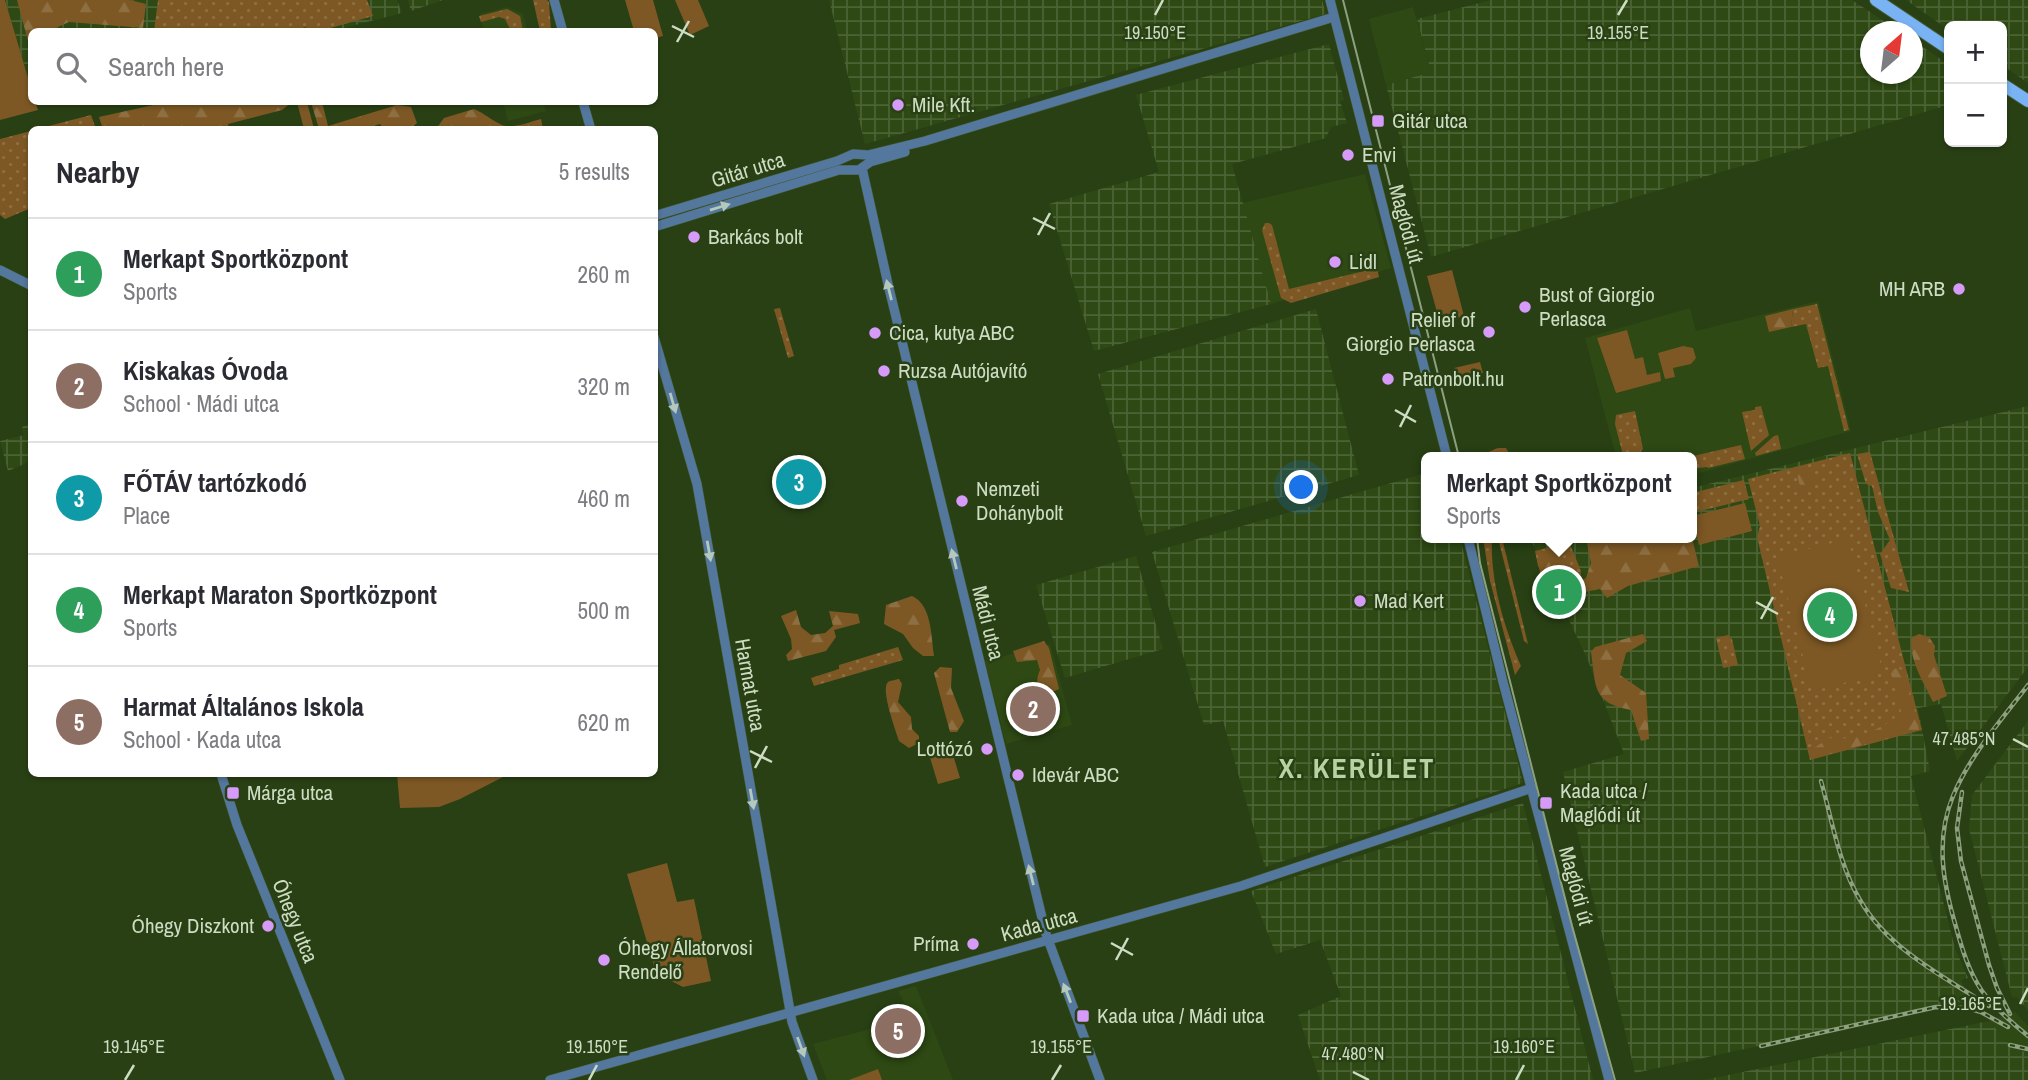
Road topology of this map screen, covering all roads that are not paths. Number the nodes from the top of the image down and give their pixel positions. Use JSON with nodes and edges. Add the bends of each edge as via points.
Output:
{"nodes":[{"id":1,"x":554,"y":0,"type":"edge"},
{"id":2,"x":1330,"y":0,"type":"edge"},
{"id":3,"x":1876,"y":0,"type":"edge"},
{"id":4,"x":1334,"y":17,"type":"junction"},
{"id":5,"x":562,"y":28,"type":"edge"},
{"id":6,"x":1944,"y":46,"type":"edge"},
{"id":7,"x":2007,"y":87,"type":"edge"},
{"id":8,"x":2028,"y":101,"type":"edge"},
{"id":9,"x":584,"y":105,"type":"edge"},
{"id":10,"x":590,"y":126,"type":"edge"},
{"id":11,"x":925,"y":141,"type":"junction"},
{"id":12,"x":850,"y":155,"type":"junction"},
{"id":13,"x":862,"y":155,"type":"junction"},
{"id":14,"x":863,"y":167,"type":"junction"},
{"id":15,"x":850,"y":168,"type":"junction"},
{"id":16,"x":658,"y":215,"type":"edge"},
{"id":17,"x":658,"y":225,"type":"edge"},
{"id":18,"x":0,"y":270,"type":"edge"},
{"id":19,"x":28,"y":284,"type":"edge"},
{"id":20,"x":658,"y":351,"type":"edge"},
{"id":21,"x":1446,"y":452,"type":"edge"},
{"id":22,"x":1469,"y":543,"type":"edge"},
{"id":23,"x":222,"y":777,"type":"edge"},
{"id":24,"x":1532,"y":788,"type":"junction"},
{"id":25,"x":1048,"y":941,"type":"junction"},
{"id":26,"x":790,"y":1013,"type":"junction"},
{"id":27,"x":341,"y":1080,"type":"edge"},
{"id":28,"x":550,"y":1080,"type":"edge"},
{"id":29,"x":813,"y":1080,"type":"edge"},
{"id":30,"x":1100,"y":1080,"type":"edge"},
{"id":31,"x":1609,"y":1080,"type":"edge"}],
"edges":[{"from":1,"to":5,"type":"street"},
{"from":2,"to":4,"type":"street","name":"Maglódi út"},
{"from":3,"to":6,"type":"main road"},
{"from":4,"to":11,"type":"street"},
{"from":4,"to":21,"type":"street","name":"Maglódi út"},
{"from":7,"to":8,"type":"main road"},
{"from":9,"to":10,"type":"street"},
{"from":11,"to":13,"type":"street"},
{"from":11,"to":14,"type":"street"},
{"from":12,"to":13,"type":"street"},
{"from":12,"to":15,"type":"street"},
{"from":12,"to":16,"type":"street","name":"Gitár utca"},
{"from":13,"to":14,"type":"street"},
{"from":14,"to":15,"type":"street"},
{"from":25,"to":14,"type":"street","name":"Mádi utca","one_way":true},
{"from":17,"to":15,"type":"street","name":"Gitár utca","one_way":true},
{"from":18,"to":19,"type":"street"},
{"from":20,"to":26,"type":"street","name":"Harmat utca","one_way":true,"via":[[697,484]]},
{"from":22,"to":24,"type":"street","name":"Maglódi út"},
{"from":23,"to":27,"type":"street","name":"Óhegy utca","via":[[237,825]]},
{"from":24,"to":25,"type":"street","name":"Kada utca","via":[[1241,886]]},
{"from":24,"to":31,"type":"street","name":"Maglódi út"},
{"from":25,"to":26,"type":"street","name":"Kada utca"},
{"from":30,"to":25,"type":"street","name":"Mádi utca","one_way":true},
{"from":26,"to":28,"type":"street","name":"Kada utca"},
{"from":26,"to":29,"type":"street","name":"Harmat utca","one_way":true}]}
